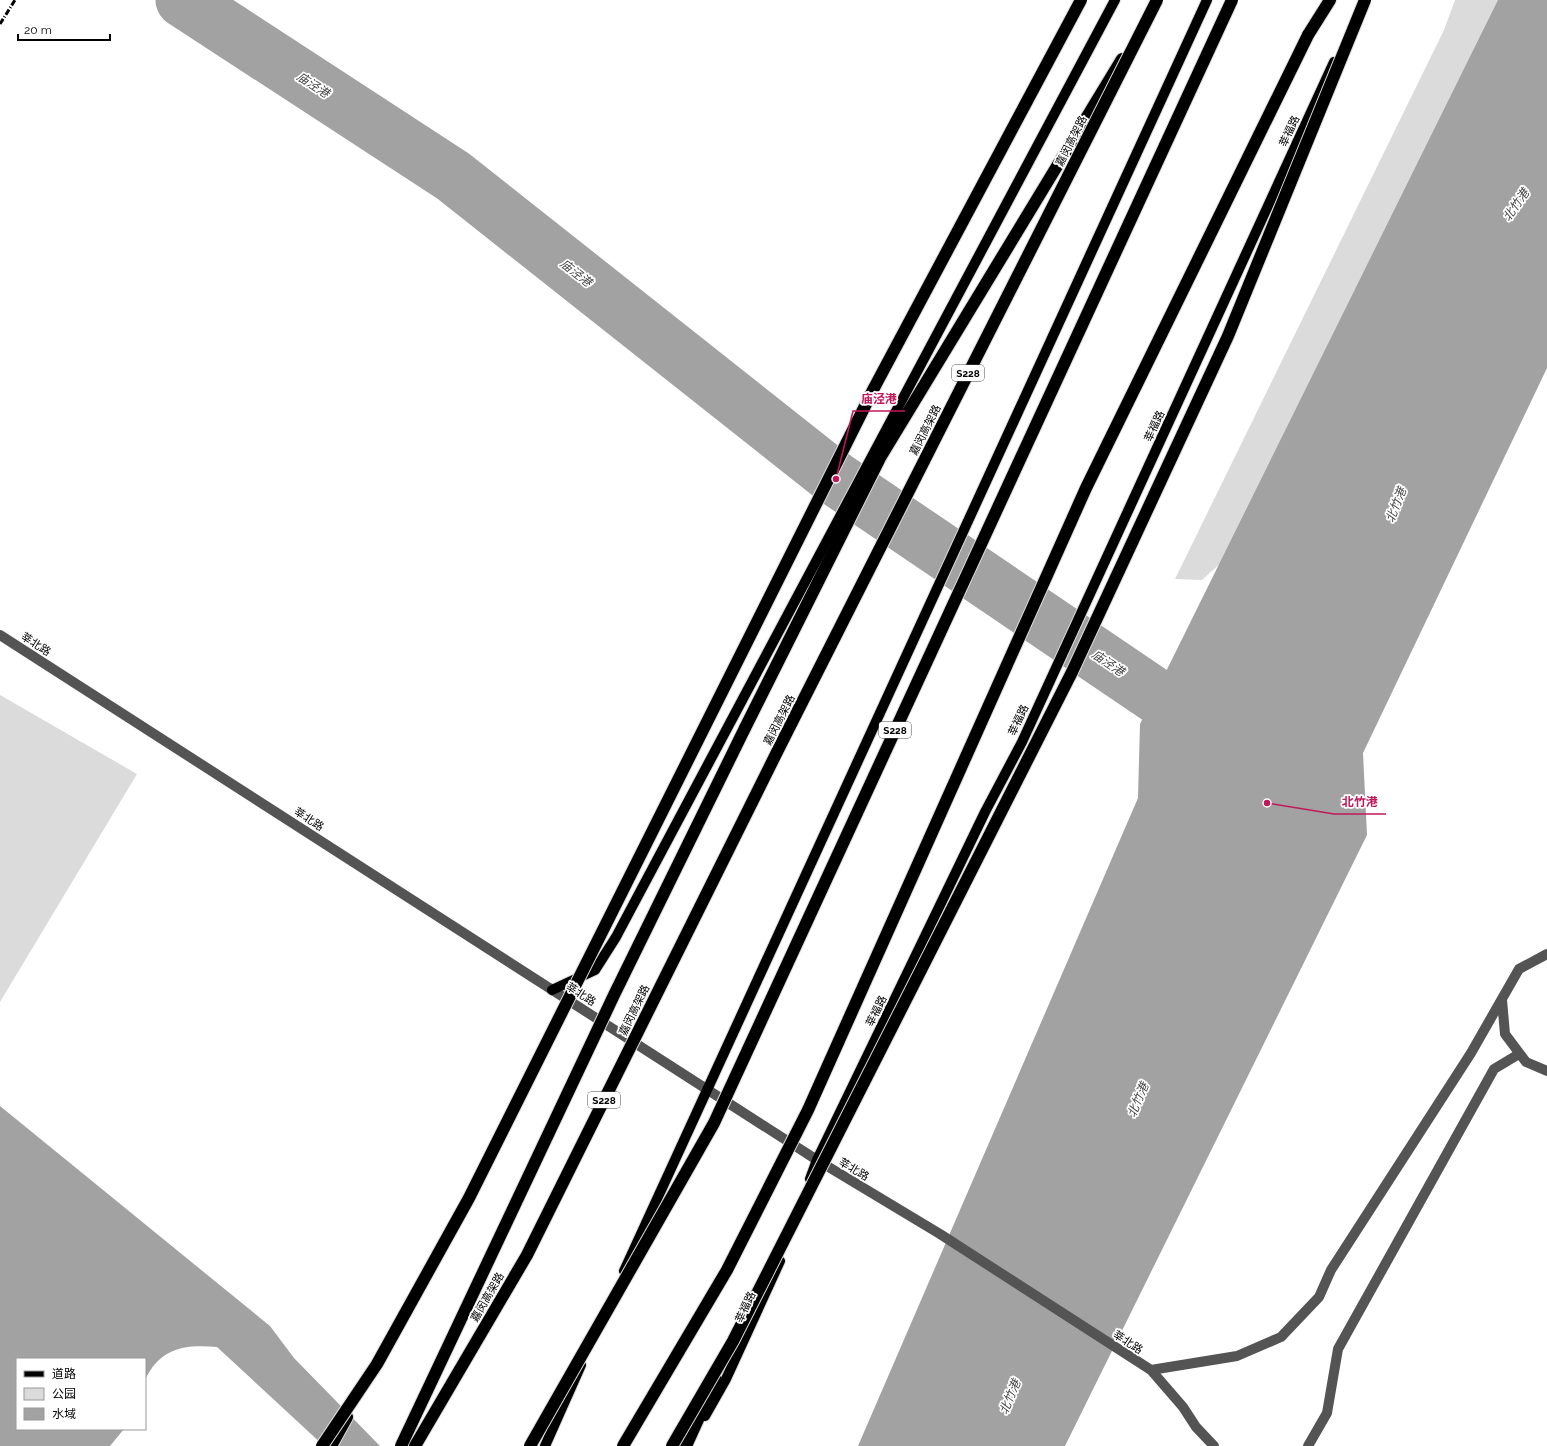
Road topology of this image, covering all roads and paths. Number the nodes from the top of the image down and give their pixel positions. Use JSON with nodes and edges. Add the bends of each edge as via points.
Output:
{"nodes":[{"id":1,"x":1081,"y":0,"type":"edge"},
{"id":2,"x":1115,"y":0,"type":"edge"},
{"id":3,"x":1157,"y":0,"type":"edge"},
{"id":4,"x":1207,"y":0,"type":"edge"},
{"id":5,"x":1232,"y":0,"type":"edge"},
{"id":6,"x":1330,"y":0,"type":"edge"},
{"id":7,"x":1363,"y":0,"type":"edge"},
{"id":8,"x":0,"y":635,"type":"edge"},
{"id":9,"x":1547,"y":954,"type":"edge"},
{"id":10,"x":552,"y":990,"type":"junction"},
{"id":11,"x":1502,"y":1000,"type":"junction"},
{"id":12,"x":1519,"y":1054,"type":"junction"},
{"id":13,"x":1547,"y":1070,"type":"edge"},
{"id":14,"x":706,"y":1089,"type":"junction"},
{"id":15,"x":817,"y":1160,"type":"junction"},
{"id":16,"x":733,"y":1341,"type":"junction"},
{"id":17,"x":377,"y":1364,"type":"junction"},
{"id":18,"x":1149,"y":1369,"type":"junction"},
{"id":19,"x":322,"y":1446,"type":"edge"},
{"id":20,"x":331,"y":1446,"type":"edge"},
{"id":21,"x":401,"y":1446,"type":"edge"},
{"id":22,"x":415,"y":1446,"type":"edge"},
{"id":23,"x":530,"y":1446,"type":"edge"},
{"id":24,"x":545,"y":1446,"type":"edge"},
{"id":25,"x":623,"y":1446,"type":"edge"},
{"id":26,"x":672,"y":1446,"type":"edge"},
{"id":27,"x":687,"y":1446,"type":"edge"},
{"id":28,"x":1214,"y":1446,"type":"edge"},
{"id":29,"x":1308,"y":1446,"type":"edge"}],
"edges":[{"from":1,"to":17,"type":"highway","bridge":true,"via":[[874,388],[469,1198]]},
{"from":2,"to":10,"type":"main road","via":[[616,937],[595,970]]},
{"from":3,"to":21,"type":"highway","bridge":true,"via":[[880,458],[614,995]]},
{"from":3,"to":22,"type":"highway","name":"嘉闵高架路","number":"S228","bridge":true,"via":[[526,1256]]},
{"from":4,"to":14,"type":"main road"},
{"from":5,"to":23,"type":"highway","number":"S228","bridge":true,"via":[[714,1123]]},
{"from":6,"to":25,"type":"highway","bridge":true,"via":[[1308,35],[1086,488],[808,1110],[727,1270]]},
{"from":7,"to":15,"type":"main road","name":"莘福路","via":[[1022,742],[982,819]]},
{"from":7,"to":16,"type":"highway","bridge":true,"via":[[1228,336],[1072,672]]},
{"from":8,"to":10,"type":"street","name":"莘北路"},
{"from":9,"to":11,"type":"street","via":[[1519,969]]},
{"from":10,"to":14,"type":"street","name":"莘北路"},
{"from":11,"to":12,"type":"street","via":[[1504,1034]]},
{"from":11,"to":18,"type":"street","via":[[1471,1053],[1331,1270],[1318,1297],[1281,1337],[1237,1356]]},
{"from":12,"to":13,"type":"street","via":[[1526,1062]]},
{"from":12,"to":29,"type":"street","via":[[1494,1069],[1338,1349],[1327,1413]]},
{"from":14,"to":15,"type":"street","name":"莘北路"},
{"from":14,"to":24,"type":"main road"},
{"from":15,"to":18,"type":"street","name":"莘北路"},
{"from":15,"to":27,"type":"main road","name":"莘福路","via":[[782,1255],[726,1379]]},
{"from":16,"to":26,"type":"highway","bridge":true},
{"from":16,"to":27,"type":"highway","bridge":true},
{"from":17,"to":19,"type":"highway","bridge":true},
{"from":17,"to":20,"type":"highway","bridge":true},
{"from":18,"to":28,"type":"street","name":"莘北路","via":[[1183,1407],[1196,1428]]}]}
